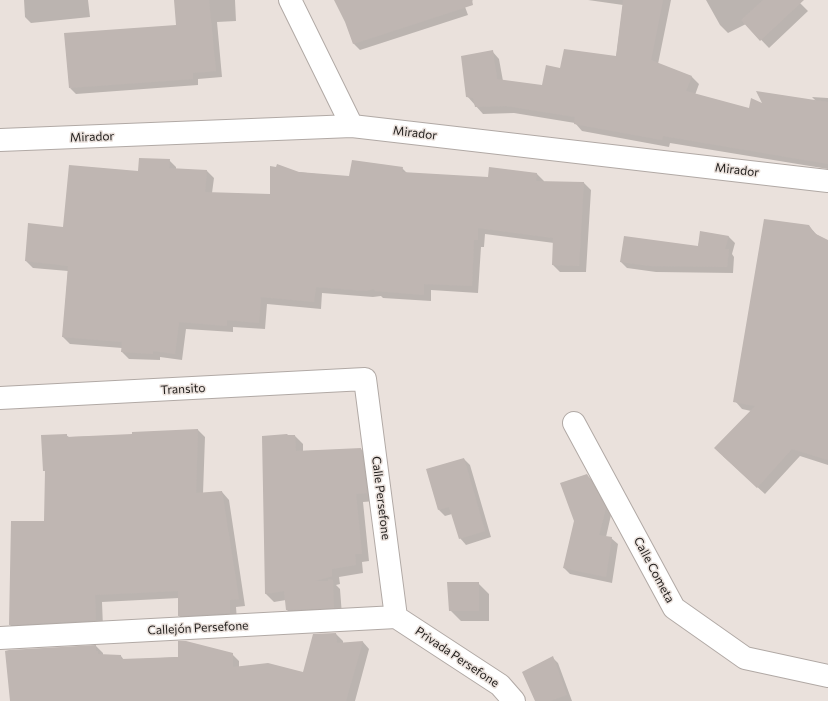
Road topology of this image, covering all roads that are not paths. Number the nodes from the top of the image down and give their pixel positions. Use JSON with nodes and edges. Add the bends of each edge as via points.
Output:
{"nodes":[{"id":1,"x":290,"y":0,"type":"edge"},
{"id":2,"x":352,"y":126,"type":"junction"},
{"id":3,"x":0,"y":140,"type":"edge"},
{"id":4,"x":828,"y":181,"type":"edge"},
{"id":5,"x":365,"y":380,"type":"joint"},
{"id":6,"x":0,"y":398,"type":"edge"},
{"id":7,"x":574,"y":423,"type":"dead end"},
{"id":8,"x":396,"y":617,"type":"junction"},
{"id":9,"x":0,"y":638,"type":"edge"},
{"id":10,"x":828,"y":676,"type":"edge"},
{"id":11,"x":514,"y":701,"type":"edge"}],
"edges":[{"from":1,"to":2,"type":"street"},
{"from":2,"to":3,"type":"street","name":"Mirador"},
{"from":2,"to":4,"type":"street","name":"Mirador"},
{"from":5,"to":6,"type":"street","name":"Transito"},
{"from":5,"to":8,"type":"street","name":"Calle Persefone"},
{"from":7,"to":10,"type":"street","name":"Calle Cometa","via":[[674,608],[746,658]]},
{"from":8,"to":9,"type":"street","name":"Callejón Persefone"},
{"from":8,"to":11,"type":"street","name":"Privada Persefone","via":[[500,685]]}]}
